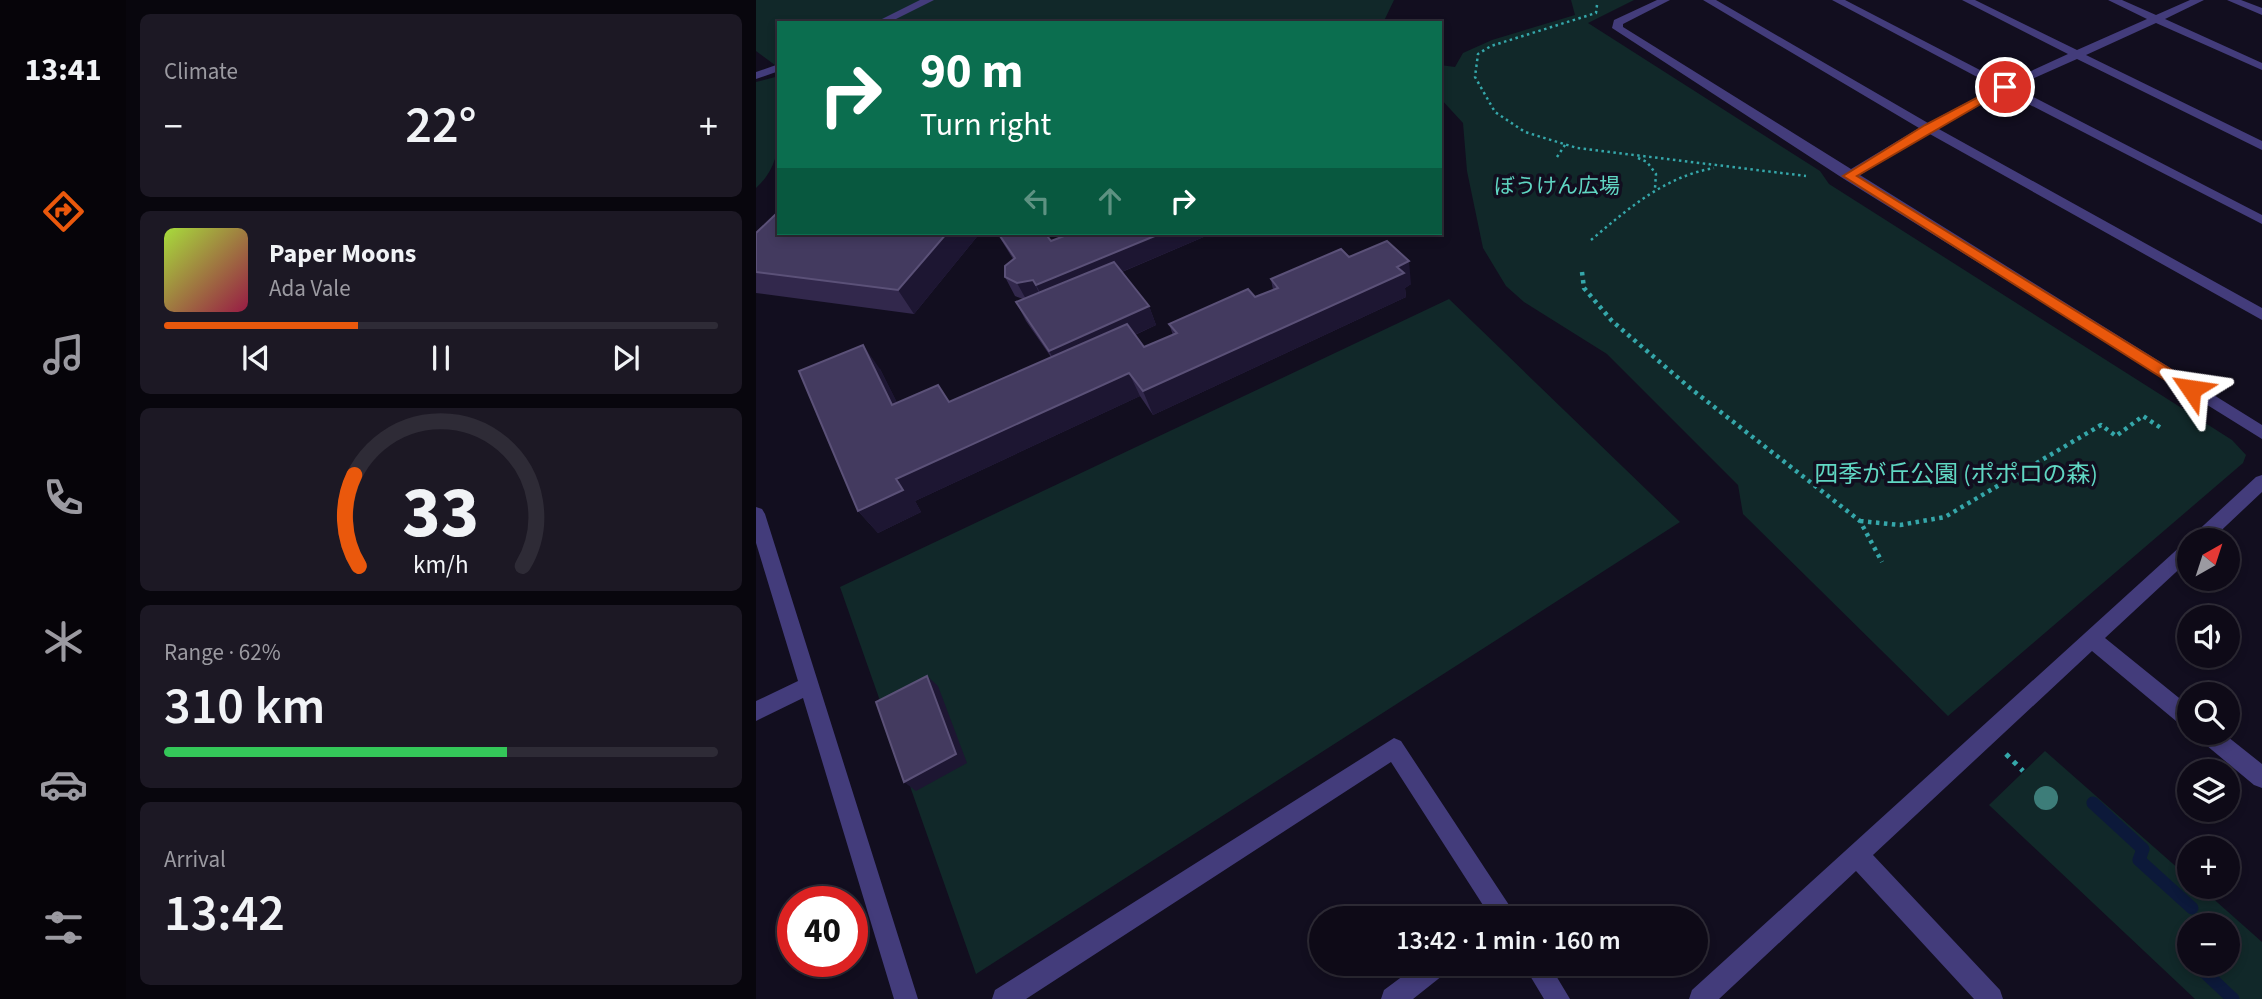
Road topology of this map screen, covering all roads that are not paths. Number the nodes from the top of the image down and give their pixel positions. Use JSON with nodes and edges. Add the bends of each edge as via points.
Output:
{"nodes":[{"id":1,"x":929,"y":0,"type":"edge"},
{"id":2,"x":1665,"y":0,"type":"edge"},
{"id":3,"x":1708,"y":0,"type":"edge"},
{"id":4,"x":1837,"y":0,"type":"edge"},
{"id":5,"x":1967,"y":0,"type":"edge"},
{"id":6,"x":2113,"y":0,"type":"edge"},
{"id":7,"x":2199,"y":0,"type":"edge"},
{"id":8,"x":2232,"y":0,"type":"edge"},
{"id":9,"x":2262,"y":12,"type":"edge"},
{"id":10,"x":2156,"y":19,"type":"junction"},
{"id":11,"x":883,"y":21,"type":"edge"},
{"id":12,"x":2077,"y":55,"type":"junction"},
{"id":13,"x":2262,"y":67,"type":"edge"},
{"id":14,"x":777,"y":68,"type":"edge"},
{"id":15,"x":756,"y":76,"type":"edge"},
{"id":16,"x":2005,"y":87,"type":"junction"},
{"id":17,"x":1928,"y":128,"type":"junction"},
{"id":18,"x":2262,"y":146,"type":"edge"},
{"id":19,"x":1849,"y":176,"type":"junction"},
{"id":20,"x":2262,"y":220,"type":"edge"},
{"id":21,"x":2262,"y":315,"type":"edge"},
{"id":22,"x":2262,"y":433,"type":"edge"},
{"id":23,"x":2262,"y":482,"type":"edge"},
{"id":24,"x":756,"y":514,"type":"edge"},
{"id":25,"x":2213,"y":528,"type":"edge"},
{"id":26,"x":2177,"y":560,"type":"edge"},
{"id":27,"x":2092,"y":639,"type":"junction"},
{"id":28,"x":809,"y":685,"type":"junction"},
{"id":29,"x":2177,"y":709,"type":"edge"},
{"id":30,"x":756,"y":711,"type":"edge"},
{"id":31,"x":2222,"y":745,"type":"edge"},
{"id":32,"x":2262,"y":778,"type":"edge"},
{"id":33,"x":1857,"y":855,"type":"junction"},
{"id":34,"x":1495,"y":906,"type":"edge"},
{"id":35,"x":1423,"y":976,"type":"edge"},
{"id":36,"x":1543,"y":976,"type":"edge"},
{"id":37,"x":906,"y":999,"type":"edge"},
{"id":38,"x":1004,"y":999,"type":"edge"},
{"id":39,"x":1393,"y":999,"type":"edge"},
{"id":40,"x":1558,"y":999,"type":"edge"},
{"id":41,"x":1701,"y":999,"type":"edge"},
{"id":42,"x":1991,"y":999,"type":"edge"}],
"edges":[{"from":1,"to":11,"type":"street"},
{"from":2,"to":19,"type":"street","via":[[1618,22],[1617,28]]},
{"from":3,"to":17,"type":"street"},
{"from":4,"to":16,"type":"street"},
{"from":5,"to":12,"type":"street"},
{"from":6,"to":10,"type":"street"},
{"from":7,"to":10,"type":"street"},
{"from":8,"to":9,"type":"street"},
{"from":10,"to":12,"type":"street"},
{"from":10,"to":13,"type":"street"},
{"from":12,"to":16,"type":"street"},
{"from":12,"to":18,"type":"street"},
{"from":14,"to":15,"type":"street"},
{"from":16,"to":17,"type":"street"},
{"from":16,"to":20,"type":"street"},
{"from":17,"to":19,"type":"street"},
{"from":17,"to":21,"type":"street"},
{"from":19,"to":22,"type":"street"},
{"from":23,"to":25,"type":"street"},
{"from":24,"to":28,"type":"street"},
{"from":26,"to":27,"type":"street"},
{"from":27,"to":29,"type":"street"},
{"from":27,"to":33,"type":"street"},
{"from":28,"to":30,"type":"street"},
{"from":28,"to":37,"type":"street"},
{"from":31,"to":32,"type":"street"},
{"from":33,"to":41,"type":"street"},
{"from":33,"to":42,"type":"street"},
{"from":34,"to":38,"type":"street","via":[[1394,748]]},
{"from":35,"to":39,"type":"street"},
{"from":36,"to":40,"type":"street"}]}
